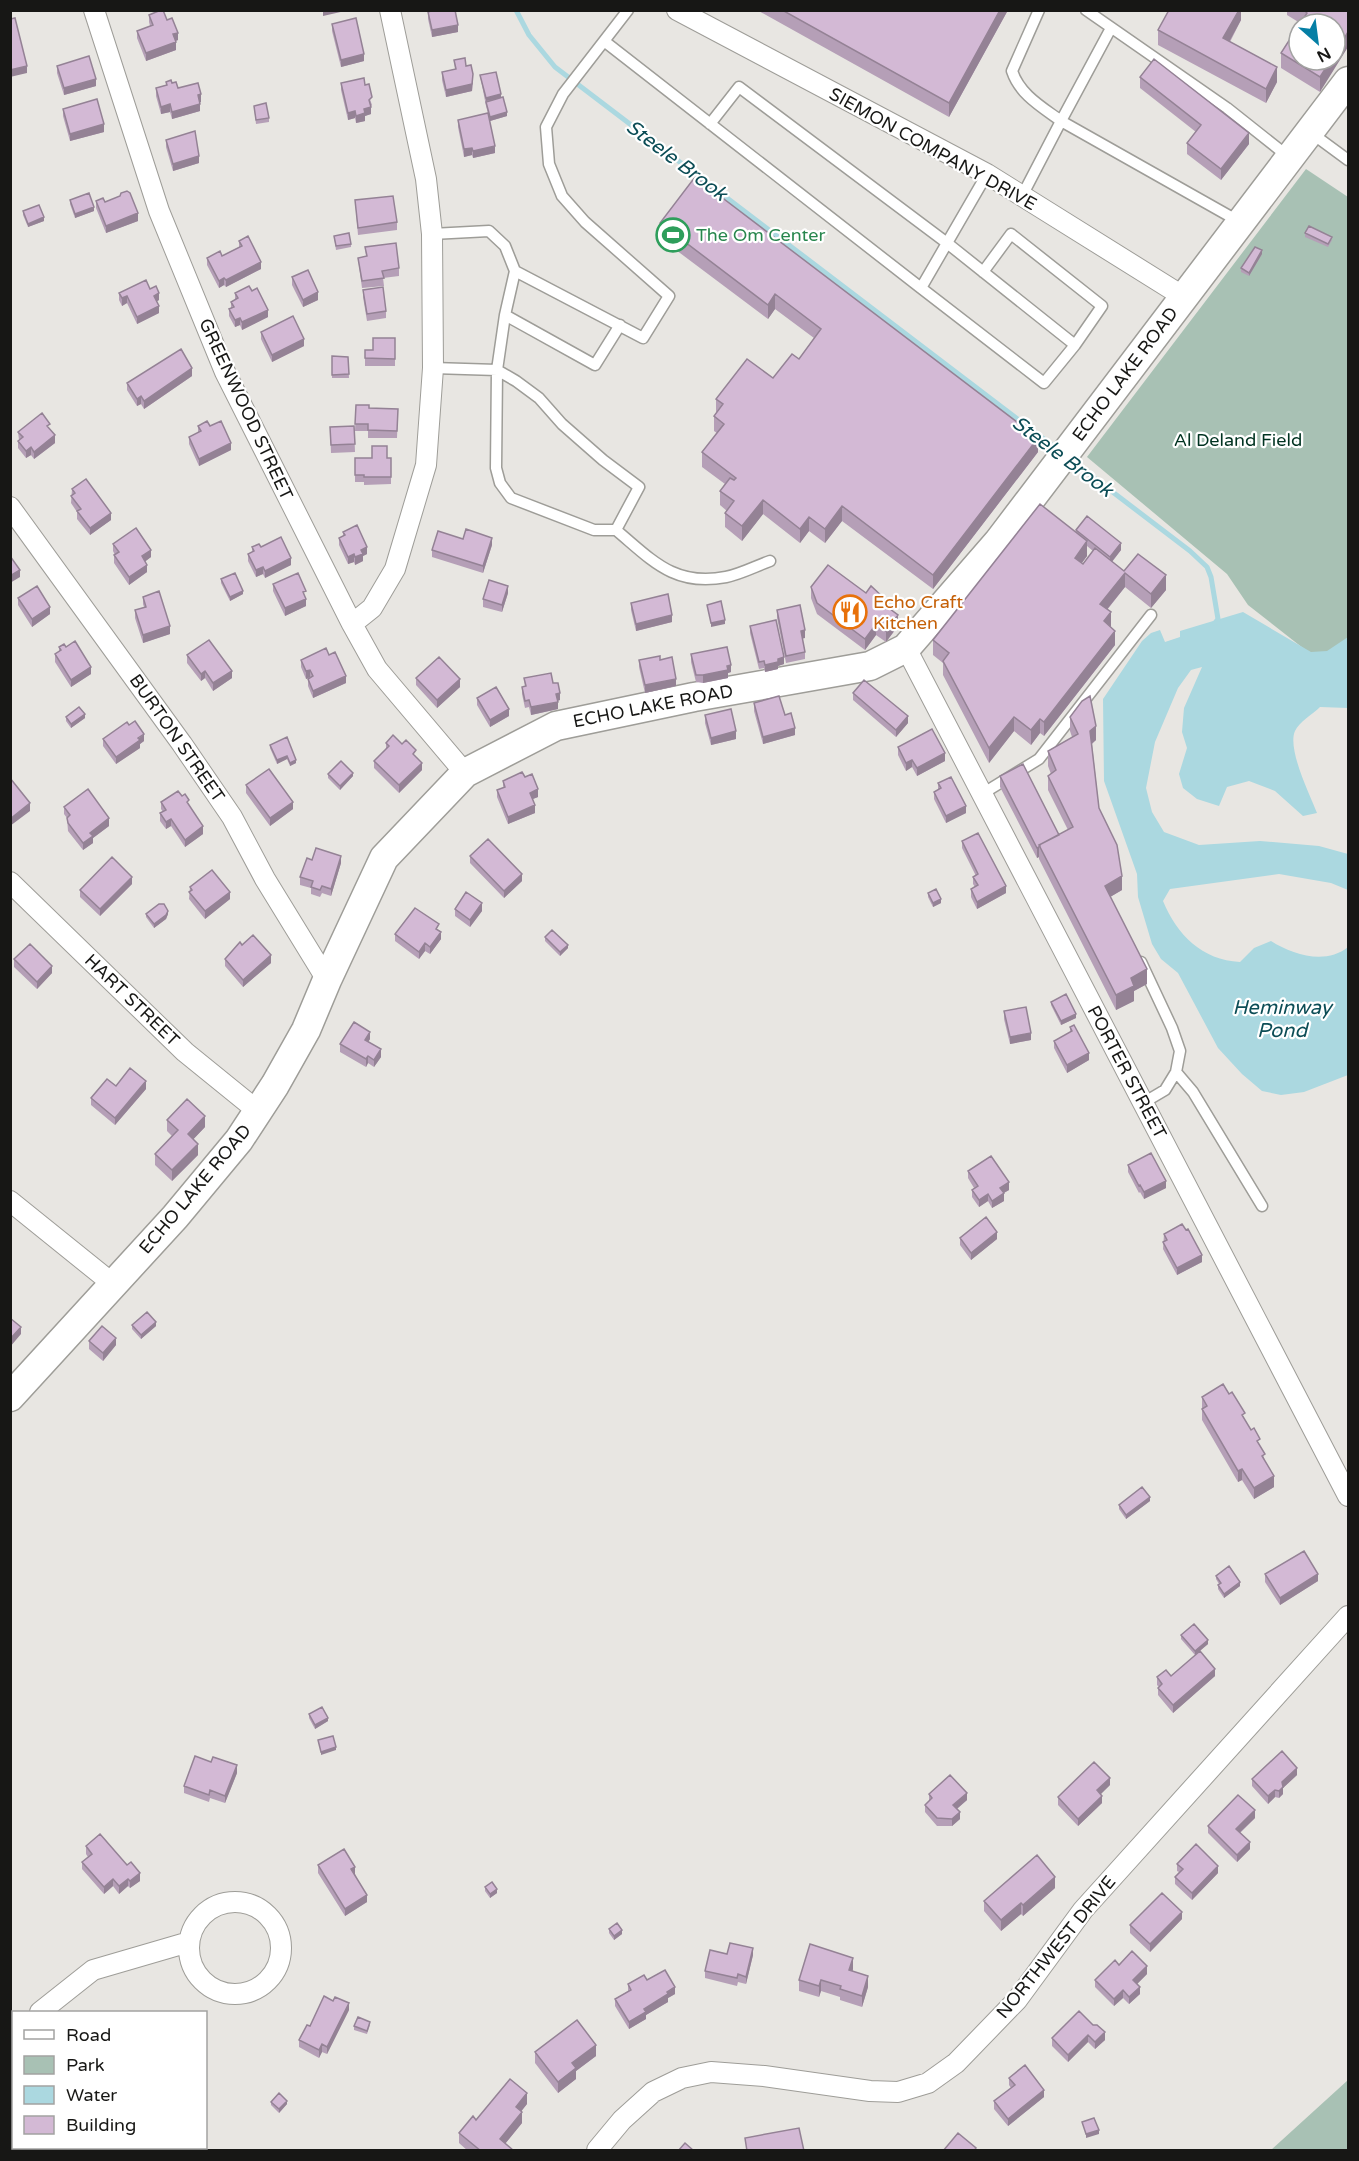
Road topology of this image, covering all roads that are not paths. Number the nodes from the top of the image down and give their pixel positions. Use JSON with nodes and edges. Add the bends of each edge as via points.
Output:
{"nodes":[{"id":1,"x":94,"y":10,"type":"edge"},
{"id":2,"x":390,"y":10,"type":"edge"},
{"id":3,"x":628,"y":10,"type":"edge"},
{"id":4,"x":677,"y":10,"type":"edge"},
{"id":5,"x":1039,"y":10,"type":"edge"},
{"id":6,"x":1086,"y":10,"type":"edge"},
{"id":7,"x":1112,"y":28,"type":"junction"},
{"id":8,"x":604,"y":41,"type":"junction"},
{"id":9,"x":1346,"y":90,"type":"edge"},
{"id":10,"x":1061,"y":121,"type":"junction"},
{"id":11,"x":710,"y":124,"type":"junction"},
{"id":12,"x":1310,"y":132,"type":"junction"},
{"id":13,"x":1290,"y":158,"type":"junction"},
{"id":14,"x":1348,"y":160,"type":"edge"},
{"id":15,"x":987,"y":174,"type":"junction"},
{"id":16,"x":1022,"y":196,"type":"junction"},
{"id":17,"x":1240,"y":222,"type":"junction"},
{"id":18,"x":432,"y":234,"type":"junction"},
{"id":19,"x":947,"y":243,"type":"junction"},
{"id":20,"x":515,"y":271,"type":"junction"},
{"id":21,"x":983,"y":272,"type":"junction"},
{"id":22,"x":921,"y":288,"type":"junction"},
{"id":23,"x":1184,"y":297,"type":"junction"},
{"id":24,"x":505,"y":315,"type":"junction"},
{"id":25,"x":620,"y":325,"type":"junction"},
{"id":26,"x":1075,"y":345,"type":"junction"},
{"id":27,"x":433,"y":368,"type":"junction"},
{"id":28,"x":496,"y":370,"type":"junction"},
{"id":29,"x":10,"y":507,"type":"edge"},
{"id":30,"x":616,"y":530,"type":"junction"},
{"id":31,"x":770,"y":561,"type":"dead end"},
{"id":32,"x":1151,"y":615,"type":"dead end"},
{"id":33,"x":351,"y":624,"type":"junction"},
{"id":34,"x":906,"y":648,"type":"junction"},
{"id":35,"x":465,"y":773,"type":"junction"},
{"id":36,"x":982,"y":794,"type":"junction"},
{"id":37,"x":10,"y":882,"type":"edge"},
{"id":38,"x":1137,"y":953,"type":"edge"},
{"id":39,"x":327,"y":980,"type":"junction"},
{"id":40,"x":1176,"y":1072,"type":"junction"},
{"id":41,"x":1143,"y":1103,"type":"junction"},
{"id":42,"x":259,"y":1112,"type":"junction"},
{"id":43,"x":10,"y":1201,"type":"edge"},
{"id":44,"x":1262,"y":1206,"type":"dead end"},
{"id":45,"x":113,"y":1284,"type":"junction"},
{"id":46,"x":10,"y":1397,"type":"edge"},
{"id":47,"x":1348,"y":1496,"type":"edge"},
{"id":48,"x":1348,"y":1616,"type":"edge"},
{"id":49,"x":189,"y":1942,"type":"junction"},
{"id":50,"x":42,"y":2011,"type":"edge"},
{"id":51,"x":597,"y":2151,"type":"edge"}],
"edges":[{"from":1,"to":33,"type":"street","name":"GREENWOOD STREET","via":[[159,211],[225,372]]},
{"from":2,"to":18,"type":"street","via":[[426,179]]},
{"from":3,"to":8,"type":"lane"},
{"from":4,"to":15,"type":"street","name":"SIEMON COMPANY DRIVE"},
{"from":5,"to":10,"type":"lane","via":[[1012,71],[1027,96]]},
{"from":6,"to":7,"type":"lane"},
{"from":7,"to":10,"type":"lane"},
{"from":7,"to":13,"type":"lane","via":[[1227,108]]},
{"from":8,"to":11,"type":"lane"},
{"from":8,"to":25,"type":"lane","via":[[563,94],[546,126],[549,164],[562,196],[585,222],[669,296],[644,338]]},
{"from":9,"to":12,"type":"main road","name":"ECHO LAKE ROAD"},
{"from":10,"to":16,"type":"lane"},
{"from":10,"to":17,"type":"lane"},
{"from":11,"to":19,"type":"lane","via":[[739,87]]},
{"from":11,"to":22,"type":"lane"},
{"from":12,"to":13,"type":"main road","name":"ECHO LAKE ROAD"},
{"from":12,"to":14,"type":"lane"},
{"from":13,"to":17,"type":"main road","name":"ECHO LAKE ROAD"},
{"from":15,"to":16,"type":"street","name":"SIEMON COMPANY DRIVE"},
{"from":15,"to":19,"type":"lane"},
{"from":16,"to":23,"type":"street","name":"SIEMON COMPANY DRIVE"},
{"from":17,"to":23,"type":"main road","name":"ECHO LAKE ROAD"},
{"from":18,"to":20,"type":"lane","via":[[489,231],[505,246]]},
{"from":18,"to":27,"type":"street"},
{"from":19,"to":21,"type":"lane"},
{"from":19,"to":22,"type":"lane"},
{"from":20,"to":24,"type":"lane"},
{"from":20,"to":25,"type":"lane"},
{"from":21,"to":26,"type":"lane"},
{"from":21,"to":26,"type":"lane","via":[[1011,234],[1102,306]]},
{"from":22,"to":26,"type":"lane","via":[[1044,383]]},
{"from":23,"to":34,"type":"main road","name":"ECHO LAKE ROAD","via":[[998,542]]},
{"from":24,"to":25,"type":"lane","via":[[594,365]]},
{"from":24,"to":28,"type":"lane"},
{"from":27,"to":28,"type":"lane"},
{"from":27,"to":33,"type":"street","via":[[426,465],[395,568],[372,608]]},
{"from":28,"to":30,"type":"lane","via":[[539,398],[562,424],[639,487]]},
{"from":28,"to":30,"type":"lane","via":[[496,468],[500,483],[511,498],[594,530]]},
{"from":29,"to":39,"type":"street","name":"BURTON STREET","via":[[226,808]]},
{"from":30,"to":31,"type":"lane","via":[[659,566],[678,576],[709,580],[728,577]]},
{"from":32,"to":36,"type":"lane","via":[[1040,759]]},
{"from":33,"to":35,"type":"street","name":"GREENWOOD STREET","via":[[377,669]]},
{"from":34,"to":35,"type":"main road","name":"ECHO LAKE ROAD","via":[[870,666],[556,726]]},
{"from":34,"to":36,"type":"street","name":"PORTER STREET"},
{"from":35,"to":39,"type":"main road","name":"ECHO LAKE ROAD","via":[[384,858]]},
{"from":36,"to":41,"type":"street","name":"PORTER STREET"},
{"from":37,"to":42,"type":"street","name":"HART STREET","via":[[185,1052]]},
{"from":38,"to":40,"type":"lane","via":[[1180,1050]]},
{"from":39,"to":42,"type":"main road","name":"ECHO LAKE ROAD","via":[[306,1030]]},
{"from":40,"to":41,"type":"lane","via":[[1165,1090]]},
{"from":40,"to":44,"type":"lane","via":[[1193,1092]]},
{"from":41,"to":47,"type":"street","name":"PORTER STREET"},
{"from":42,"to":45,"type":"main road","name":"ECHO LAKE ROAD","via":[[226,1158]]},
{"from":43,"to":45,"type":"street"},
{"from":45,"to":46,"type":"main road","name":"ECHO LAKE ROAD"},
{"from":48,"to":51,"type":"street","name":"NORTHWEST DRIVE","via":[[1083,1910],[1017,2000],[956,2063],[928,2083],[898,2092],[870,2091],[711,2072],[682,2078],[653,2092],[622,2120]]},
{"from":49,"to":49,"type":"street","via":[[194,1971],[214,1990],[230,1994],[247,1993],[263,1985],[281,1955],[277,1929],[268,1916],[239,1902],[208,1910],[197,1921]]},
{"from":49,"to":50,"type":"street","via":[[93,1970]]}]}
